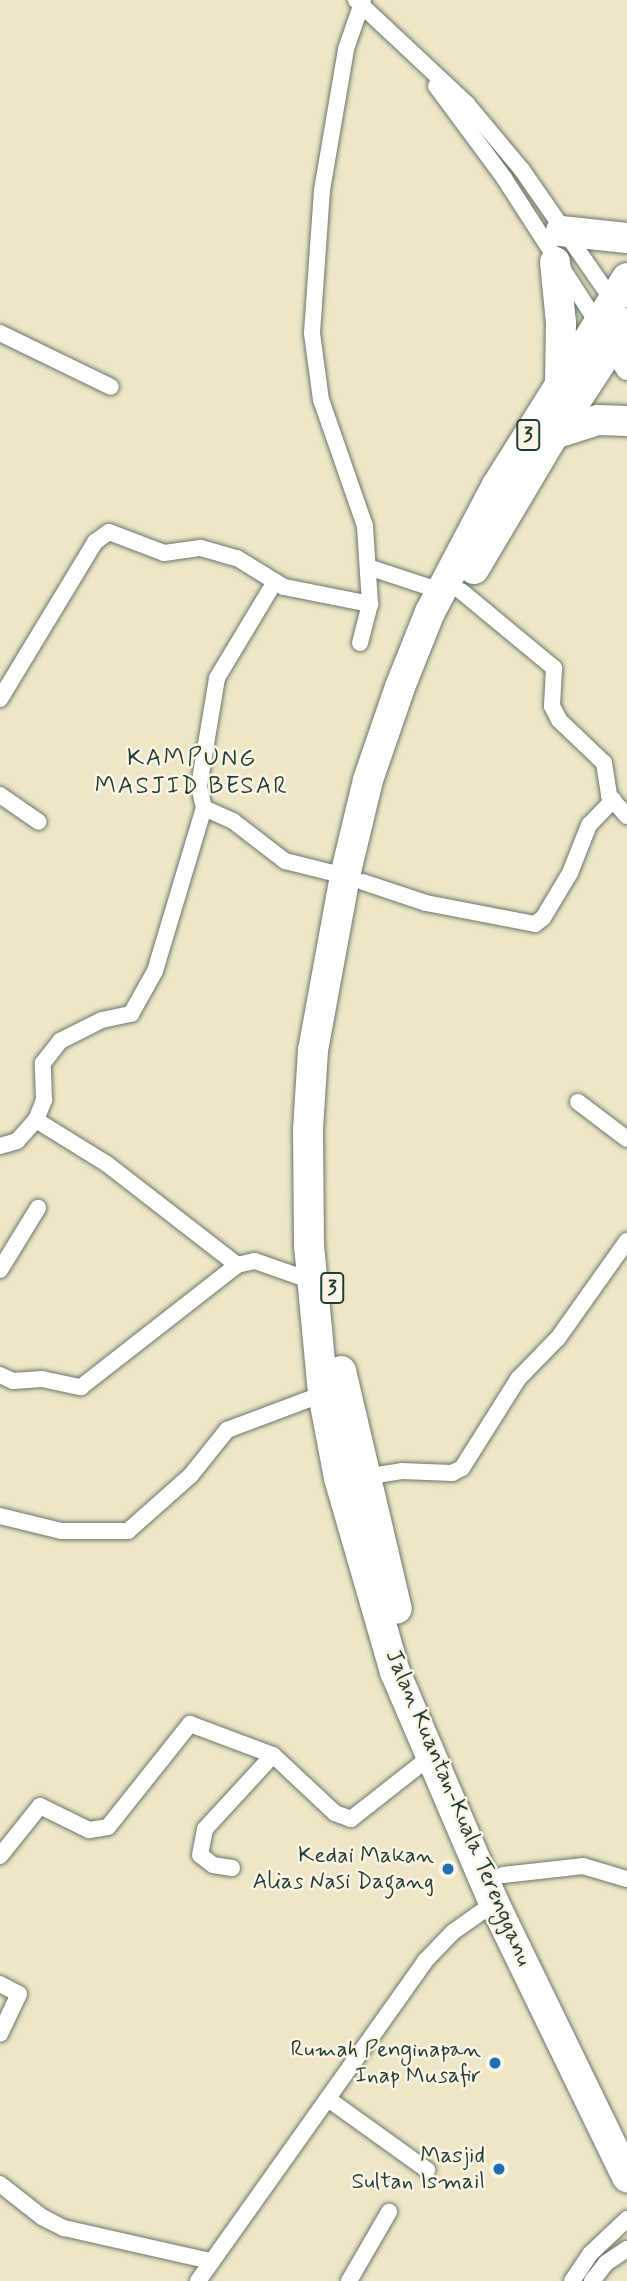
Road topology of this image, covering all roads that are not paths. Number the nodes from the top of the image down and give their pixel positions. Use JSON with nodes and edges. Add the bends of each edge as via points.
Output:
{"nodes":[{"id":1,"x":360,"y":1,"type":"edge"},
{"id":2,"x":414,"y":59,"type":"junction"},
{"id":3,"x":561,"y":231,"type":"junction"},
{"id":4,"x":627,"y":238,"type":"edge"},
{"id":5,"x":555,"y":262,"type":"junction"},
{"id":6,"x":619,"y":323,"type":"edge"},
{"id":7,"x":0,"y":333,"type":"edge"},
{"id":8,"x":560,"y":385,"type":"junction"},
{"id":9,"x":111,"y":387,"type":"dead end"},
{"id":10,"x":627,"y":421,"type":"edge"},
{"id":11,"x":554,"y":434,"type":"junction"},
{"id":12,"x":371,"y":568,"type":"junction"},
{"id":13,"x":274,"y":583,"type":"junction"},
{"id":14,"x":451,"y":591,"type":"junction"},
{"id":15,"x":370,"y":604,"type":"junction"},
{"id":16,"x":360,"y":643,"type":"dead end"},
{"id":17,"x":0,"y":699,"type":"edge"},
{"id":18,"x":0,"y":795,"type":"edge"},
{"id":19,"x":613,"y":800,"type":"junction"},
{"id":20,"x":204,"y":808,"type":"junction"},
{"id":21,"x":627,"y":816,"type":"edge"},
{"id":22,"x":39,"y":822,"type":"dead end"},
{"id":23,"x":354,"y":879,"type":"junction"},
{"id":24,"x":578,"y":1102,"type":"dead end"},
{"id":25,"x":36,"y":1120,"type":"junction"},
{"id":26,"x":627,"y":1139,"type":"edge"},
{"id":27,"x":0,"y":1146,"type":"edge"},
{"id":28,"x":38,"y":1208,"type":"dead end"},
{"id":29,"x":627,"y":1241,"type":"edge"},
{"id":30,"x":237,"y":1265,"type":"junction"},
{"id":31,"x":0,"y":1270,"type":"edge"},
{"id":32,"x":312,"y":1281,"type":"junction"},
{"id":33,"x":0,"y":1375,"type":"edge"},
{"id":34,"x":323,"y":1394,"type":"junction"},
{"id":35,"x":364,"y":1477,"type":"junction"},
{"id":36,"x":0,"y":1516,"type":"edge"},
{"id":37,"x":273,"y":1755,"type":"junction"},
{"id":38,"x":430,"y":1756,"type":"junction"},
{"id":39,"x":0,"y":1856,"type":"edge"},
{"id":40,"x":232,"y":1868,"type":"dead end"},
{"id":41,"x":627,"y":1879,"type":"edge"},
{"id":42,"x":498,"y":1889,"type":"junction"},
{"id":43,"x":0,"y":1984,"type":"edge"},
{"id":44,"x":0,"y":2034,"type":"edge"},
{"id":45,"x":328,"y":2099,"type":"junction"},
{"id":46,"x":627,"y":2130,"type":"edge"},
{"id":47,"x":427,"y":2170,"type":"dead end"},
{"id":48,"x":627,"y":2177,"type":"edge"},
{"id":49,"x":0,"y":2184,"type":"edge"},
{"id":50,"x":389,"y":2212,"type":"dead end"},
{"id":51,"x":627,"y":2219,"type":"edge"},
{"id":52,"x":627,"y":2249,"type":"edge"},
{"id":53,"x":211,"y":2261,"type":"junction"},
{"id":54,"x":198,"y":2281,"type":"edge"},
{"id":55,"x":349,"y":2281,"type":"edge"},
{"id":56,"x":572,"y":2281,"type":"edge"},
{"id":57,"x":592,"y":2281,"type":"edge"}],
"edges":[{"from":1,"to":2,"type":"street"},
{"from":1,"to":12,"type":"street","via":[[346,49],[322,190],[312,333],[321,400],[362,515]]},
{"from":2,"to":3,"type":"street","via":[[467,104],[522,170]]},
{"from":2,"to":5,"type":"street","via":[[504,178]]},
{"from":3,"to":4,"type":"highway"},
{"from":3,"to":6,"type":"street"},
{"from":5,"to":6,"type":"street"},
{"from":5,"to":8,"type":"highway","via":[[562,331]]},
{"from":6,"to":8,"type":"highway","name":"Jalan Kuantan-Kuala Terengganu","number":"3"},
{"from":6,"to":11,"type":"highway","name":"Jalan Kuantan-Kuala Terengganu","number":"3"},
{"from":7,"to":9,"type":"street"},
{"from":8,"to":14,"type":"highway","name":"Jalan Kuantan-Kuala Terengganu","number":"3","via":[[497,485]]},
{"from":10,"to":11,"type":"highway","via":[[598,420]]},
{"from":11,"to":14,"type":"highway","name":"Jalan Kuantan-Kuala Terengganu","number":"3"},
{"from":12,"to":14,"type":"street"},
{"from":12,"to":15,"type":"street"},
{"from":13,"to":15,"type":"street"},
{"from":13,"to":17,"type":"street","via":[[237,558],[201,548],[163,553],[119,533],[102,534]]},
{"from":13,"to":20,"type":"street","via":[[216,678],[199,786]]},
{"from":14,"to":19,"type":"street","via":[[554,668],[552,706],[559,720],[604,763],[606,789]]},
{"from":14,"to":23,"type":"highway","name":"Jalan Kuantan-Kuala Terengganu","number":"3"},
{"from":15,"to":16,"type":"street"},
{"from":18,"to":22,"type":"street"},
{"from":19,"to":21,"type":"street"},
{"from":19,"to":23,"type":"street","via":[[589,825],[573,867],[540,922],[528,924],[438,906]]},
{"from":20,"to":23,"type":"street","via":[[233,821],[285,861]]},
{"from":20,"to":25,"type":"street","via":[[155,971],[137,1008],[60,1041],[43,1063],[44,1100]]},
{"from":23,"to":32,"type":"highway","name":"Jalan Kuantan-Kuala Terengganu","number":"3","via":[[313,1050],[308,1130]]},
{"from":23,"to":35,"type":"highway","name":"Jalan Kuantan-Kuala Terengganu","number":"3","via":[[328,1122],[335,1325],[343,1393]]},
{"from":24,"to":26,"type":"street"},
{"from":25,"to":27,"type":"street","via":[[17,1141]]},
{"from":25,"to":30,"type":"street","via":[[107,1164]]},
{"from":28,"to":31,"type":"street"},
{"from":29,"to":35,"type":"street","via":[[558,1338],[517,1378],[462,1468],[452,1473],[402,1471]]},
{"from":30,"to":32,"type":"street","via":[[255,1261]]},
{"from":30,"to":33,"type":"street","via":[[81,1387],[42,1379],[13,1381]]},
{"from":32,"to":34,"type":"highway","name":"Jalan Kuantan-Kuala Terengganu","number":"3"},
{"from":34,"to":36,"type":"street","via":[[227,1430],[191,1475],[128,1531],[61,1531]]},
{"from":34,"to":38,"type":"highway","name":"Jalan Kuantan-Kuala Terengganu","number":"3","via":[[339,1478],[395,1672]]},
{"from":35,"to":42,"type":"highway","name":"Jalan Kuantan-Kuala Terengganu","number":"3","via":[[409,1656]]},
{"from":37,"to":38,"type":"street","via":[[335,1813],[351,1819]]},
{"from":37,"to":39,"type":"street","via":[[190,1724],[108,1827],[89,1830],[40,1806]]},
{"from":37,"to":40,"type":"street","via":[[205,1829],[201,1855],[214,1866]]},
{"from":38,"to":42,"type":"highway","name":"Jalan Kuantan-Kuala Terengganu","number":"3"},
{"from":41,"to":42,"type":"street","via":[[583,1866]]},
{"from":42,"to":45,"type":"street","via":[[440,1943]]},
{"from":42,"to":46,"type":"highway","name":"Jalan Kuantan-Kuala Terengganu","number":"3"},
{"from":42,"to":48,"type":"highway","name":"Jalan Kuantan-Kuala Terengganu","number":"3"},
{"from":43,"to":44,"type":"street","via":[[19,1994]]},
{"from":45,"to":47,"type":"street"},
{"from":45,"to":53,"type":"street"},
{"from":49,"to":53,"type":"street","via":[[35,2213],[64,2228]]},
{"from":50,"to":55,"type":"street"},
{"from":51,"to":56,"type":"street","via":[[590,2255]]},
{"from":52,"to":57,"type":"street","via":[[606,2263]]},
{"from":53,"to":54,"type":"street"}]}
